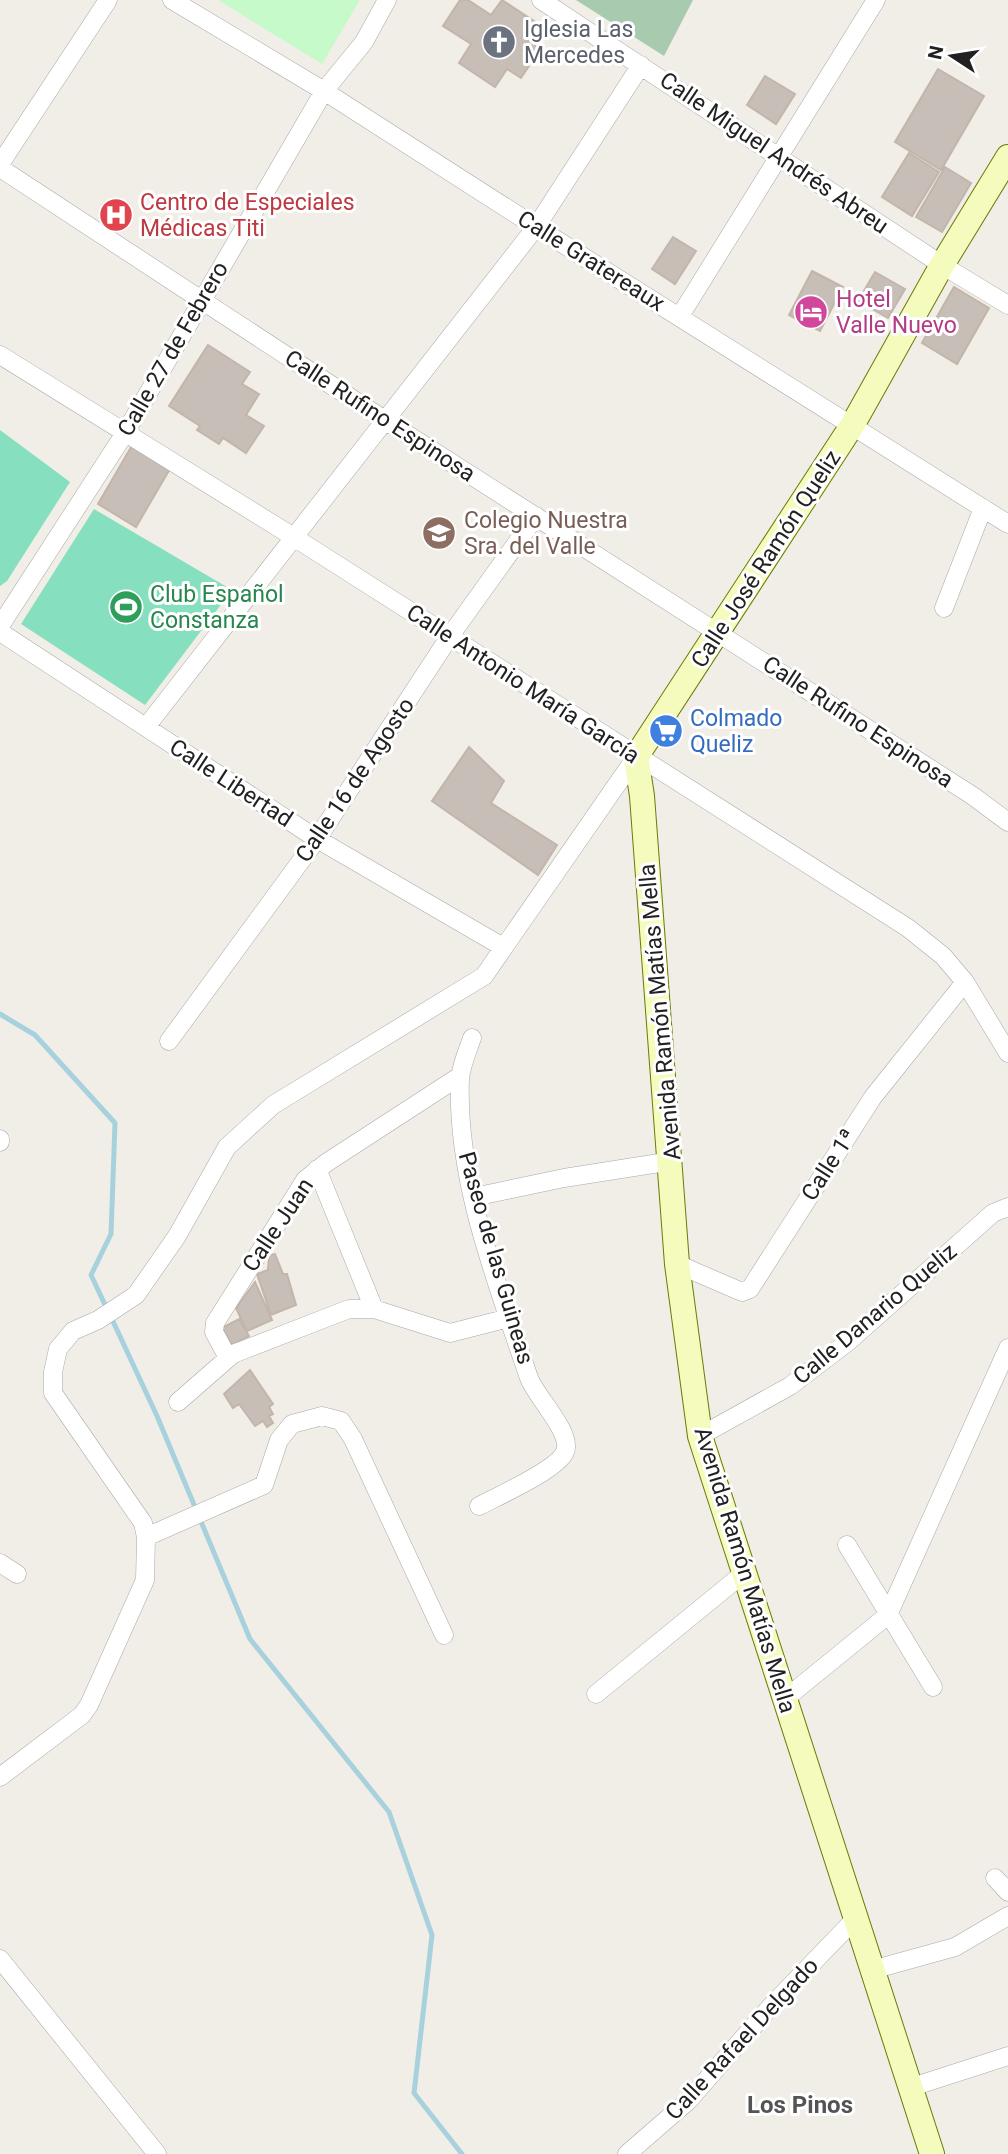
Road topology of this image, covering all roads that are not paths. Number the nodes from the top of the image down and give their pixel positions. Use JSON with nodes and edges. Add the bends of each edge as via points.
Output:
{"nodes":[{"id":1,"x":108,"y":0,"type":"edge"},
{"id":2,"x":172,"y":0,"type":"edge"},
{"id":3,"x":387,"y":0,"type":"edge"},
{"id":4,"x":541,"y":0,"type":"edge"},
{"id":5,"x":876,"y":0,"type":"edge"},
{"id":6,"x":641,"y":65,"type":"junction"},
{"id":7,"x":324,"y":91,"type":"junction"},
{"id":8,"x":780,"y":157,"type":"junction"},
{"id":9,"x":1008,"y":157,"type":"edge"},
{"id":10,"x":0,"y":166,"type":"edge"},
{"id":11,"x":536,"y":228,"type":"junction"},
{"id":12,"x":942,"y":265,"type":"junction"},
{"id":13,"x":201,"y":301,"type":"junction"},
{"id":14,"x":1008,"y":305,"type":"edge"},
{"id":15,"x":680,"y":316,"type":"junction"},
{"id":16,"x":0,"y":355,"type":"edge"},
{"id":17,"x":383,"y":419,"type":"junction"},
{"id":18,"x":853,"y":424,"type":"junction"},
{"id":19,"x":125,"y":433,"type":"junction"},
{"id":20,"x":984,"y":508,"type":"junction"},
{"id":21,"x":536,"y":516,"type":"junction"},
{"id":22,"x":1008,"y":524,"type":"edge"},
{"id":23,"x":292,"y":536,"type":"junction"},
{"id":24,"x":944,"y":608,"type":"dead end"},
{"id":25,"x":0,"y":626,"type":"edge"},
{"id":26,"x":0,"y":632,"type":"edge"},
{"id":27,"x":719,"y":632,"type":"junction"},
{"id":28,"x":450,"y":636,"type":"junction"},
{"id":29,"x":146,"y":727,"type":"junction"},
{"id":30,"x":636,"y":757,"type":"junction"},
{"id":31,"x":1008,"y":822,"type":"edge"},
{"id":32,"x":317,"y":839,"type":"junction"},
{"id":33,"x":503,"y":947,"type":"junction"},
{"id":34,"x":965,"y":982,"type":"junction"},
{"id":35,"x":472,"y":1038,"type":"dead end"},
{"id":36,"x":169,"y":1041,"type":"dead end"},
{"id":37,"x":1008,"y":1052,"type":"edge"},
{"id":38,"x":460,"y":1076,"type":"junction"},
{"id":39,"x":672,"y":1161,"type":"junction"},
{"id":40,"x":317,"y":1169,"type":"junction"},
{"id":41,"x":474,"y":1197,"type":"junction"},
{"id":42,"x":1008,"y":1206,"type":"edge"},
{"id":43,"x":677,"y":1264,"type":"junction"},
{"id":44,"x":374,"y":1308,"type":"junction"},
{"id":45,"x":509,"y":1318,"type":"junction"},
{"id":46,"x":1008,"y":1348,"type":"edge"},
{"id":47,"x":228,"y":1358,"type":"junction"},
{"id":48,"x":178,"y":1402,"type":"dead end"},
{"id":49,"x":701,"y":1436,"type":"junction"},
{"id":50,"x":480,"y":1506,"type":"dead end"},
{"id":51,"x":146,"y":1537,"type":"junction"},
{"id":52,"x":847,"y":1545,"type":"dead end"},
{"id":53,"x":0,"y":1563,"type":"edge"},
{"id":54,"x":744,"y":1573,"type":"junction"},
{"id":55,"x":17,"y":1574,"type":"dead end"},
{"id":56,"x":888,"y":1615,"type":"junction"},
{"id":57,"x":444,"y":1634,"type":"dead end"},
{"id":58,"x":933,"y":1687,"type":"dead end"},
{"id":59,"x":596,"y":1694,"type":"dead end"},
{"id":60,"x":786,"y":1698,"type":"junction"},
{"id":61,"x":0,"y":1777,"type":"edge"},
{"id":62,"x":995,"y":1878,"type":"dead end"},
{"id":63,"x":1008,"y":1892,"type":"edge"},
{"id":64,"x":1008,"y":1916,"type":"edge"},
{"id":65,"x":854,"y":1920,"type":"junction"},
{"id":66,"x":0,"y":1959,"type":"edge"},
{"id":67,"x":872,"y":1970,"type":"junction"},
{"id":68,"x":1008,"y":2056,"type":"edge"},
{"id":69,"x":912,"y":2087,"type":"junction"},
{"id":70,"x":157,"y":2154,"type":"edge"},
{"id":71,"x":626,"y":2154,"type":"edge"},
{"id":72,"x":932,"y":2154,"type":"edge"}],
"edges":[{"from":1,"to":10,"type":"street"},
{"from":2,"to":7,"type":"street","name":"Calle Gratereaux"},
{"from":3,"to":7,"type":"street","name":"Calle 27 de Febrero","via":[[364,42]]},
{"from":4,"to":6,"type":"street","name":"Calle Miguel Andrés Abreu"},
{"from":5,"to":8,"type":"street"},
{"from":6,"to":8,"type":"street","name":"Calle Miguel Andrés Abreu"},
{"from":6,"to":11,"type":"street"},
{"from":7,"to":11,"type":"street","name":"Calle Gratereaux"},
{"from":7,"to":13,"type":"street","name":"Calle 27 de Febrero"},
{"from":8,"to":12,"type":"street","name":"Calle Miguel Andrés Abreu"},
{"from":8,"to":15,"type":"street"},
{"from":9,"to":12,"type":"street","name":"Calle José Ramón Queliz"},
{"from":10,"to":13,"type":"street","name":"Calle Rufino Espinosa"},
{"from":11,"to":15,"type":"street","name":"Calle Gratereaux"},
{"from":11,"to":17,"type":"street"},
{"from":12,"to":14,"type":"street","name":"Calle Miguel Andrés Abreu"},
{"from":12,"to":18,"type":"street","name":"Calle José Ramón Queliz"},
{"from":13,"to":17,"type":"street","name":"Calle Rufino Espinosa"},
{"from":13,"to":19,"type":"street","name":"Calle 27 de Febrero"},
{"from":15,"to":18,"type":"street","name":"Calle Gratereaux"},
{"from":16,"to":19,"type":"street","name":"Calle Antonio María García"},
{"from":17,"to":21,"type":"street","name":"Calle Rufino Espinosa"},
{"from":17,"to":23,"type":"street"},
{"from":18,"to":20,"type":"street","name":"Calle Gratereaux"},
{"from":18,"to":27,"type":"street","name":"Calle José Ramón Queliz"},
{"from":19,"to":23,"type":"street","name":"Calle Antonio María García"},
{"from":19,"to":25,"type":"street","name":"Calle 27 de Febrero"},
{"from":20,"to":22,"type":"street","name":"Calle Gratereaux"},
{"from":20,"to":24,"type":"street"},
{"from":21,"to":27,"type":"street","name":"Calle Rufino Espinosa"},
{"from":21,"to":28,"type":"street","name":"Calle 16 de Agosto"},
{"from":23,"to":28,"type":"street","name":"Calle Antonio María García"},
{"from":23,"to":29,"type":"street"},
{"from":26,"to":29,"type":"street","name":"Calle Libertad"},
{"from":27,"to":30,"type":"street","name":"Calle José Ramón Queliz"},
{"from":27,"to":31,"type":"street","name":"Calle Rufino Espinosa"},
{"from":28,"to":30,"type":"street","name":"Calle Antonio María García"},
{"from":28,"to":32,"type":"street","name":"Calle 16 de Agosto"},
{"from":29,"to":32,"type":"street","name":"Calle Libertad"},
{"from":30,"to":33,"type":"street","name":"Calle José Ramón Queliz"},
{"from":30,"to":34,"type":"street","name":"Calle Antonio María García","via":[[908,928]]},
{"from":30,"to":39,"type":"street","name":"Avenida Ramón Matías Mella"},
{"from":32,"to":33,"type":"street","name":"Calle Libertad"},
{"from":32,"to":36,"type":"street","name":"Calle 16 de Agosto"},
{"from":33,"to":51,"type":"street","via":[[484,976],[248,1124],[227,1147],[177,1236],[136,1295],[73,1331],[58,1349],[53,1393],[144,1523]]},
{"from":34,"to":37,"type":"street","name":"Calle Antonio María García"},
{"from":34,"to":43,"type":"street","name":"Calle 1ª","via":[[873,1097],[750,1289],[742,1292]]},
{"from":35,"to":38,"type":"street","name":"Paseo de las Guineas"},
{"from":38,"to":40,"type":"street","name":"Calle Juan"},
{"from":38,"to":41,"type":"street","name":"Paseo de las Guineas","via":[[464,1146]]},
{"from":39,"to":41,"type":"street"},
{"from":39,"to":43,"type":"street","name":"Avenida Ramón Matías Mella"},
{"from":40,"to":44,"type":"street"},
{"from":40,"to":47,"type":"street","name":"Calle Juan","via":[[295,1193],[215,1323],[214,1332]]},
{"from":41,"to":45,"type":"street","name":"Paseo de las Guineas"},
{"from":42,"to":49,"type":"street","name":"Calle Danario Queliz","via":[[993,1213],[849,1341],[790,1386]]},
{"from":43,"to":49,"type":"street","name":"Avenida Ramón Matías Mella"},
{"from":44,"to":45,"type":"street","via":[[450,1334]]},
{"from":44,"to":47,"type":"street","via":[[325,1316]]},
{"from":45,"to":50,"type":"street","name":"Paseo de las Guineas","via":[[531,1383],[566,1437],[565,1452],[555,1464]]},
{"from":46,"to":56,"type":"street"},
{"from":47,"to":48,"type":"street"},
{"from":49,"to":54,"type":"street","name":"Avenida Ramón Matías Mella"},
{"from":51,"to":57,"type":"street","via":[[264,1485],[279,1440],[292,1424],[322,1416],[341,1421],[354,1438]]},
{"from":51,"to":61,"type":"street","via":[[145,1580],[89,1705]]},
{"from":52,"to":56,"type":"street"},
{"from":53,"to":55,"type":"street"},
{"from":54,"to":59,"type":"street"},
{"from":54,"to":60,"type":"street","name":"Avenida Ramón Matías Mella"},
{"from":56,"to":58,"type":"street"},
{"from":56,"to":60,"type":"street"},
{"from":60,"to":65,"type":"street","name":"Avenida Ramón Matías Mella"},
{"from":62,"to":63,"type":"street"},
{"from":64,"to":67,"type":"street","via":[[955,1947]]},
{"from":65,"to":67,"type":"street","name":"Avenida Ramón Matías Mella"},
{"from":65,"to":71,"type":"street","name":"Calle Rafael Delgado","via":[[688,2101]]},
{"from":66,"to":70,"type":"street"},
{"from":67,"to":69,"type":"street","name":"Avenida Ramón Matías Mella"},
{"from":68,"to":69,"type":"street"},
{"from":69,"to":72,"type":"street","name":"Avenida Ramón Matías Mella"}]}
